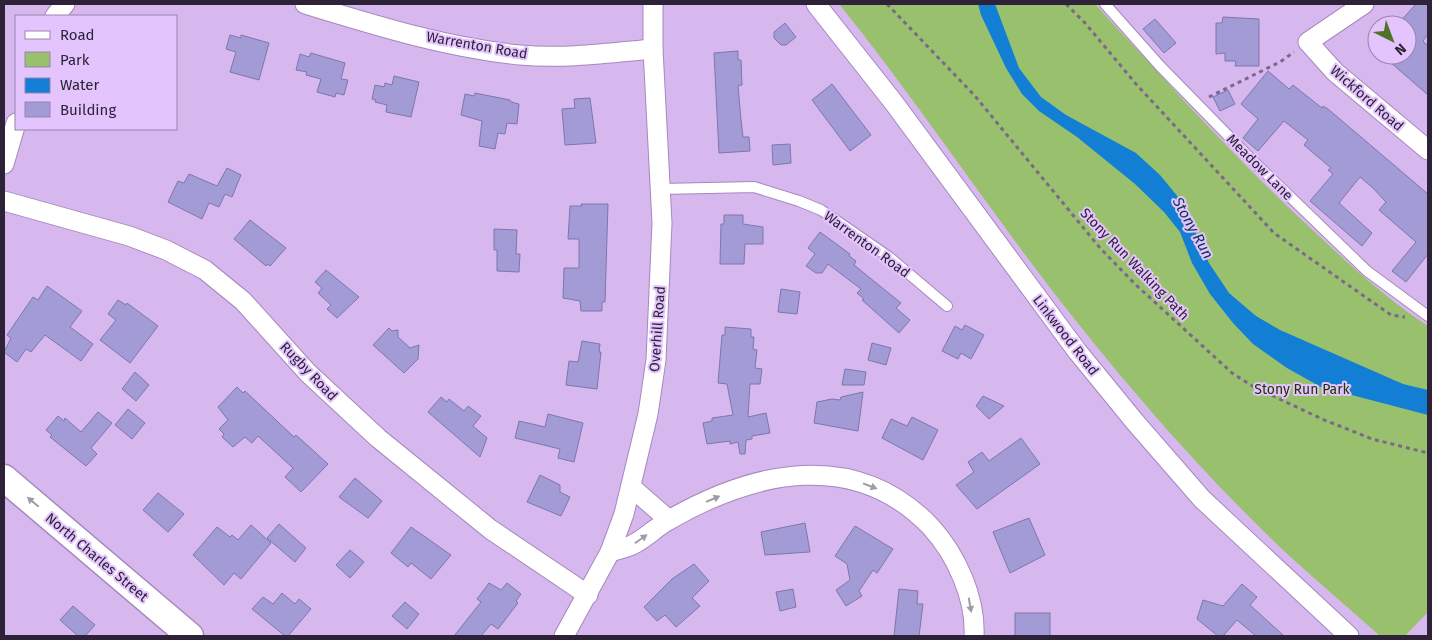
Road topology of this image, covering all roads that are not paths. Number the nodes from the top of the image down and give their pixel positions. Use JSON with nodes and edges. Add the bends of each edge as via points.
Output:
{"nodes":[{"id":1,"x":65,"y":4,"type":"edge"},
{"id":2,"x":305,"y":4,"type":"edge"},
{"id":3,"x":653,"y":4,"type":"edge"},
{"id":4,"x":816,"y":4,"type":"edge"},
{"id":5,"x":1105,"y":4,"type":"edge"},
{"id":6,"x":1364,"y":4,"type":"edge"},
{"id":7,"x":56,"y":15,"type":"edge"},
{"id":8,"x":653,"y":49,"type":"junction"},
{"id":9,"x":15,"y":126,"type":"edge"},
{"id":10,"x":1428,"y":150,"type":"edge"},
{"id":11,"x":4,"y":164,"type":"edge"},
{"id":12,"x":661,"y":189,"type":"junction"},
{"id":13,"x":4,"y":201,"type":"edge"},
{"id":14,"x":946,"y":306,"type":"dead end"},
{"id":15,"x":1428,"y":316,"type":"edge"},
{"id":16,"x":4,"y":478,"type":"edge"},
{"id":17,"x":631,"y":487,"type":"junction"},
{"id":18,"x":669,"y":520,"type":"junction"},
{"id":19,"x":610,"y":552,"type":"junction"},
{"id":20,"x":588,"y":595,"type":"junction"},
{"id":21,"x":190,"y":636,"type":"edge"},
{"id":22,"x":564,"y":636,"type":"edge"},
{"id":23,"x":974,"y":636,"type":"edge"},
{"id":24,"x":1349,"y":636,"type":"edge"}],
"edges":[{"from":1,"to":7,"type":"street"},
{"from":2,"to":8,"type":"street","name":"Warrenton Road","via":[[433,39],[520,55]]},
{"from":3,"to":8,"type":"street","name":"Overhill Road"},
{"from":4,"to":24,"type":"street","name":"Linkwood Road","via":[[894,103],[1071,343],[1142,429],[1202,499]]},
{"from":5,"to":15,"type":"lane","name":"Meadow Lane","via":[[1196,104],[1367,271]]},
{"from":6,"to":10,"type":"street","name":"Wickford Road","via":[[1308,42],[1335,72]]},
{"from":8,"to":12,"type":"street","name":"Overhill Road"},
{"from":9,"to":11,"type":"street"},
{"from":12,"to":14,"type":"lane","name":"Warrenton Road","via":[[754,187],[821,210],[889,257]]},
{"from":12,"to":17,"type":"street","name":"Overhill Road","via":[[656,360],[648,414]]},
{"from":13,"to":20,"type":"street","name":"Rugby Road","via":[[129,236],[205,270],[243,300],[308,373],[393,451],[490,529]]},
{"from":21,"to":16,"type":"main road","name":"North Charles Street","one_way":true},
{"from":17,"to":18,"type":"street"},
{"from":17,"to":19,"type":"street","name":"Overhill Road"},
{"from":19,"to":18,"type":"street","one_way":true,"via":[[632,545]]},
{"from":18,"to":23,"type":"street","one_way":true,"via":[[712,498],[776,479],[836,476],[888,493],[912,508],[948,549],[969,598]]},
{"from":19,"to":20,"type":"street","name":"Overhill Road"},
{"from":20,"to":22,"type":"street","name":"Overhill Road"}]}
